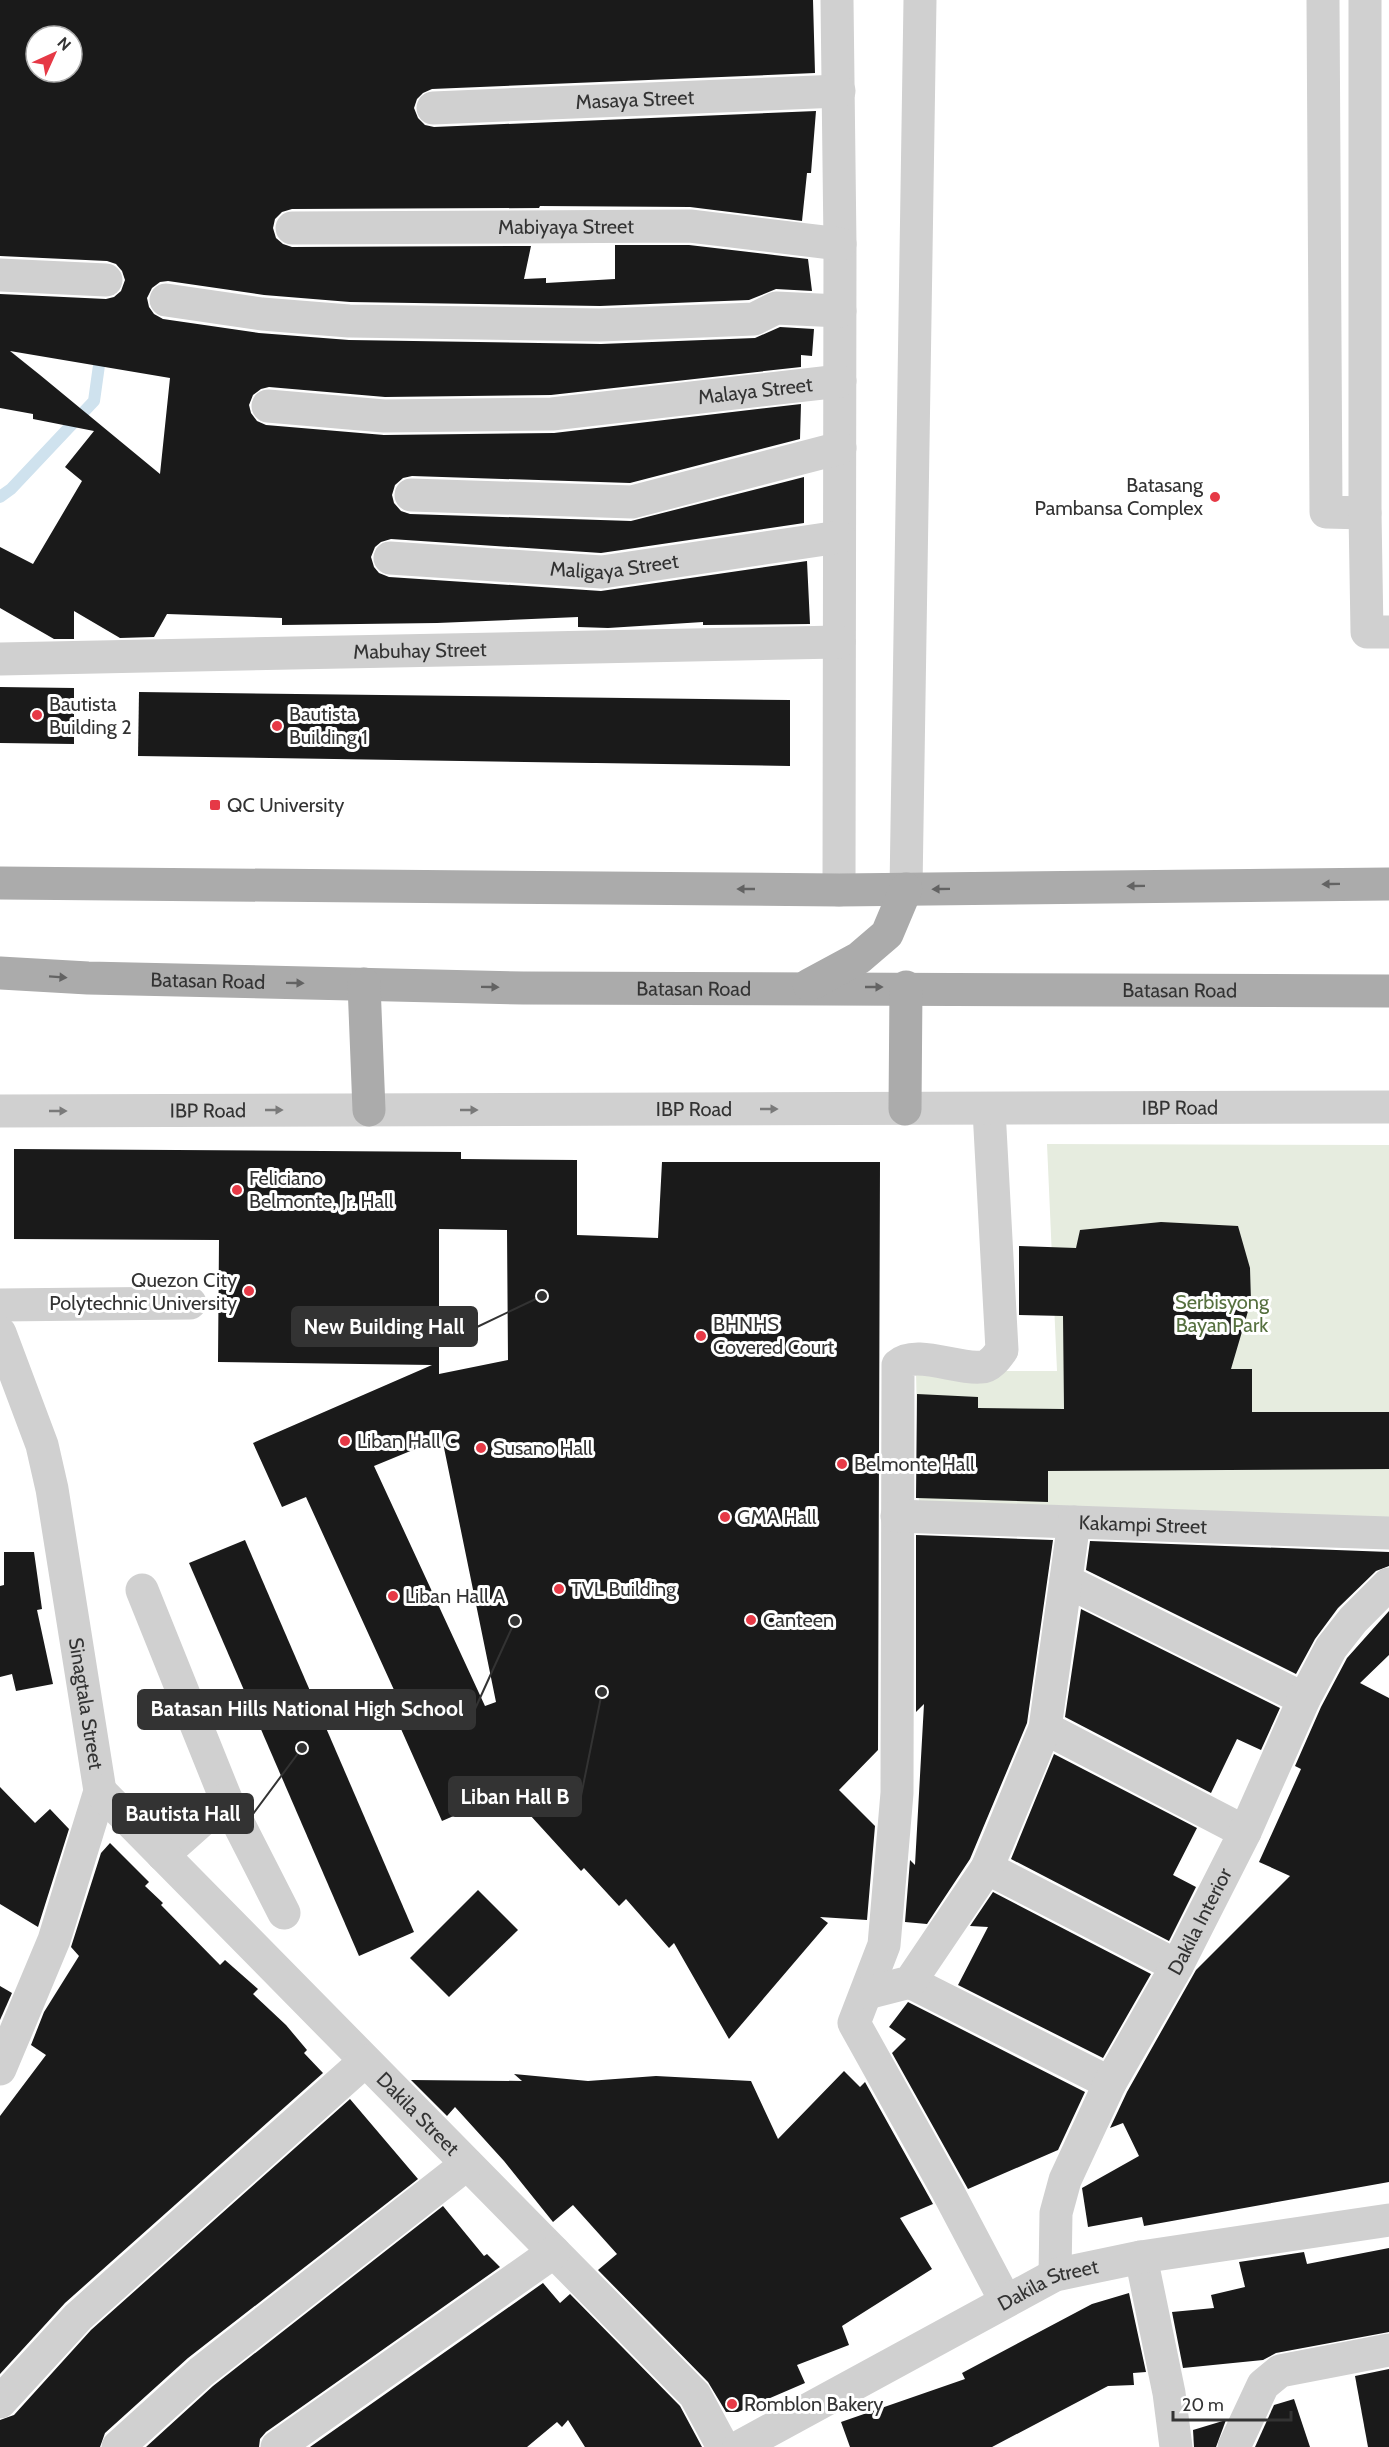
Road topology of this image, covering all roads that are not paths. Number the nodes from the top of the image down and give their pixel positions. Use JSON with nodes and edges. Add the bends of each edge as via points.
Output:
{"nodes":[{"id":1,"x":837,"y":0,"type":"edge"},
{"id":2,"x":920,"y":0,"type":"edge"},
{"id":3,"x":1323,"y":0,"type":"edge"},
{"id":4,"x":1365,"y":0,"type":"edge"},
{"id":5,"x":839,"y":90,"type":"junction"},
{"id":6,"x":433,"y":108,"type":"dead end"},
{"id":7,"x":1377,"y":182,"type":"edge"},
{"id":8,"x":292,"y":228,"type":"dead end"},
{"id":9,"x":840,"y":244,"type":"junction"},
{"id":10,"x":0,"y":275,"type":"edge"},
{"id":11,"x":106,"y":280,"type":"dead end"},
{"id":12,"x":166,"y":300,"type":"dead end"},
{"id":13,"x":840,"y":311,"type":"junction"},
{"id":14,"x":840,"y":381,"type":"junction"},
{"id":15,"x":268,"y":406,"type":"dead end"},
{"id":16,"x":840,"y":448,"type":"junction"},
{"id":17,"x":411,"y":495,"type":"dead end"},
{"id":18,"x":1365,"y":513,"type":"junction"},
{"id":19,"x":839,"y":537,"type":"junction"},
{"id":20,"x":390,"y":558,"type":"dead end"},
{"id":21,"x":1389,"y":632,"type":"edge"},
{"id":22,"x":839,"y":642,"type":"junction"},
{"id":23,"x":0,"y":659,"type":"edge"},
{"id":24,"x":0,"y":883,"type":"edge"},
{"id":25,"x":1389,"y":884,"type":"edge"},
{"id":26,"x":906,"y":889,"type":"junction"},
{"id":27,"x":839,"y":890,"type":"junction"},
{"id":28,"x":0,"y":973,"type":"edge"},
{"id":29,"x":364,"y":984,"type":"junction"},
{"id":30,"x":805,"y":987,"type":"junction"},
{"id":31,"x":906,"y":987,"type":"junction"},
{"id":32,"x":1389,"y":991,"type":"edge"},
{"id":33,"x":1389,"y":1107,"type":"edge"},
{"id":34,"x":905,"y":1109,"type":"junction"},
{"id":35,"x":369,"y":1110,"type":"junction"},
{"id":36,"x":989,"y":1110,"type":"junction"},
{"id":37,"x":0,"y":1111,"type":"edge"},
{"id":38,"x":190,"y":1304,"type":"dead end"},
{"id":39,"x":0,"y":1305,"type":"edge"},
{"id":40,"x":0,"y":1333,"type":"edge"},
{"id":41,"x":897,"y":1516,"type":"junction"},
{"id":42,"x":1074,"y":1522,"type":"junction"},
{"id":43,"x":1389,"y":1533,"type":"edge"},
{"id":44,"x":1066,"y":1581,"type":"junction"},
{"id":45,"x":1389,"y":1584,"type":"edge"},
{"id":46,"x":142,"y":1590,"type":"dead end"},
{"id":47,"x":1304,"y":1699,"type":"junction"},
{"id":48,"x":1045,"y":1728,"type":"junction"},
{"id":49,"x":100,"y":1791,"type":"junction"},
{"id":50,"x":226,"y":1799,"type":"junction"},
{"id":51,"x":1245,"y":1832,"type":"junction"},
{"id":52,"x":163,"y":1855,"type":"junction"},
{"id":53,"x":987,"y":1869,"type":"junction"},
{"id":54,"x":284,"y":1913,"type":"dead end"},
{"id":55,"x":1177,"y":1966,"type":"junction"},
{"id":56,"x":910,"y":1982,"type":"junction"},
{"id":57,"x":867,"y":1993,"type":"junction"},
{"id":58,"x":365,"y":2061,"type":"junction"},
{"id":59,"x":0,"y":2069,"type":"edge"},
{"id":60,"x":1110,"y":2083,"type":"junction"},
{"id":61,"x":467,"y":2164,"type":"junction"},
{"id":62,"x":1389,"y":2220,"type":"edge"},
{"id":63,"x":554,"y":2252,"type":"junction"},
{"id":64,"x":1141,"y":2257,"type":"junction"},
{"id":65,"x":1055,"y":2275,"type":"junction"},
{"id":66,"x":1005,"y":2300,"type":"junction"},
{"id":67,"x":1389,"y":2350,"type":"edge"},
{"id":68,"x":0,"y":2402,"type":"edge"},
{"id":69,"x":118,"y":2447,"type":"edge"},
{"id":70,"x":277,"y":2447,"type":"edge"},
{"id":71,"x":723,"y":2447,"type":"edge"},
{"id":72,"x":739,"y":2447,"type":"edge"},
{"id":73,"x":1176,"y":2447,"type":"edge"},
{"id":74,"x":1234,"y":2447,"type":"edge"}],
"edges":[{"from":1,"to":5,"type":"street"},
{"from":2,"to":26,"type":"street"},
{"from":3,"to":18,"type":"street","via":[[1326,512]]},
{"from":4,"to":7,"type":"street"},
{"from":5,"to":6,"type":"street","name":"Masaya Street"},
{"from":5,"to":9,"type":"street"},
{"from":7,"to":18,"type":"street"},
{"from":8,"to":9,"type":"street","name":"Mabiyaya Street","via":[[690,226]]},
{"from":9,"to":13,"type":"street"},
{"from":10,"to":11,"type":"street"},
{"from":12,"to":13,"type":"street","via":[[349,321],[600,325],[754,319],[776,308]]},
{"from":13,"to":14,"type":"street"},
{"from":14,"to":15,"type":"street","name":"Malaya Street","via":[[585,411],[384,416]]},
{"from":14,"to":16,"type":"street"},
{"from":16,"to":17,"type":"street","via":[[632,502]]},
{"from":16,"to":19,"type":"street"},
{"from":18,"to":21,"type":"street","via":[[1367,632]]},
{"from":19,"to":20,"type":"street","name":"Maligaya Street","via":[[602,572]]},
{"from":19,"to":22,"type":"street"},
{"from":22,"to":23,"type":"street","name":"Mabuhay Street"},
{"from":22,"to":27,"type":"street"},
{"from":27,"to":24,"type":"main road","one_way":true},
{"from":25,"to":26,"type":"main road","one_way":true},
{"from":26,"to":27,"type":"main road"},
{"from":26,"to":30,"type":"main road","via":[[886,934],[859,958]]},
{"from":28,"to":29,"type":"main road","name":"Batasan Road","one_way":true},
{"from":29,"to":30,"type":"main road","name":"Batasan Road","one_way":true},
{"from":29,"to":35,"type":"main road"},
{"from":30,"to":31,"type":"main road","name":"Batasan Road","one_way":true},
{"from":31,"to":32,"type":"main road","name":"Batasan Road"},
{"from":31,"to":34,"type":"main road"},
{"from":33,"to":36,"type":"street","name":"IBP Road"},
{"from":35,"to":34,"type":"street","name":"IBP Road","one_way":true},
{"from":34,"to":36,"type":"street","name":"IBP Road"},
{"from":37,"to":35,"type":"street","name":"IBP Road","one_way":true},
{"from":36,"to":41,"type":"street","via":[[1002,1350],[982,1368],[911,1359],[898,1365]]},
{"from":38,"to":39,"type":"street"},
{"from":40,"to":49,"type":"street","name":"Sinagtala Street","via":[[45,1456]]},
{"from":41,"to":42,"type":"street","name":"Kakampi Street"},
{"from":41,"to":57,"type":"street","via":[[897,1793],[884,1945]]},
{"from":42,"to":43,"type":"street","name":"Kakampi Street"},
{"from":42,"to":44,"type":"street"},
{"from":44,"to":47,"type":"street"},
{"from":44,"to":48,"type":"street"},
{"from":45,"to":47,"type":"street","name":"Dakila Interior","via":[[1331,1648]]},
{"from":46,"to":50,"type":"street"},
{"from":47,"to":51,"type":"street","name":"Dakila Interior"},
{"from":48,"to":51,"type":"street"},
{"from":48,"to":53,"type":"street"},
{"from":49,"to":52,"type":"street","name":"Dakila Street"},
{"from":49,"to":59,"type":"street","name":"Sinagtala Street","via":[[54,1940]]},
{"from":50,"to":52,"type":"street"},
{"from":50,"to":54,"type":"street"},
{"from":51,"to":55,"type":"street","name":"Dakila Interior"},
{"from":52,"to":58,"type":"street","name":"Dakila Street"},
{"from":53,"to":55,"type":"street"},
{"from":53,"to":56,"type":"street"},
{"from":55,"to":60,"type":"street","name":"Dakila Interior"},
{"from":56,"to":57,"type":"street"},
{"from":56,"to":60,"type":"street"},
{"from":57,"to":66,"type":"street","via":[[854,2023]]},
{"from":58,"to":61,"type":"street","name":"Dakila Street"},
{"from":58,"to":68,"type":"street","via":[[78,2317]]},
{"from":60,"to":65,"type":"street","name":"Dakila Interior","via":[[1065,2180],[1056,2213]]},
{"from":61,"to":63,"type":"street","name":"Dakila Street"},
{"from":61,"to":69,"type":"street","via":[[201,2372]]},
{"from":62,"to":64,"type":"street","name":"Dakila Street"},
{"from":63,"to":70,"type":"street"},
{"from":63,"to":71,"type":"street","name":"Dakila Street","via":[[695,2395]]},
{"from":64,"to":65,"type":"street","name":"Dakila Street"},
{"from":64,"to":73,"type":"street"},
{"from":65,"to":66,"type":"street","name":"Dakila Street"},
{"from":66,"to":72,"type":"street","name":"Dakila Street"},
{"from":67,"to":74,"type":"street","via":[[1280,2371],[1263,2385]]}]}
